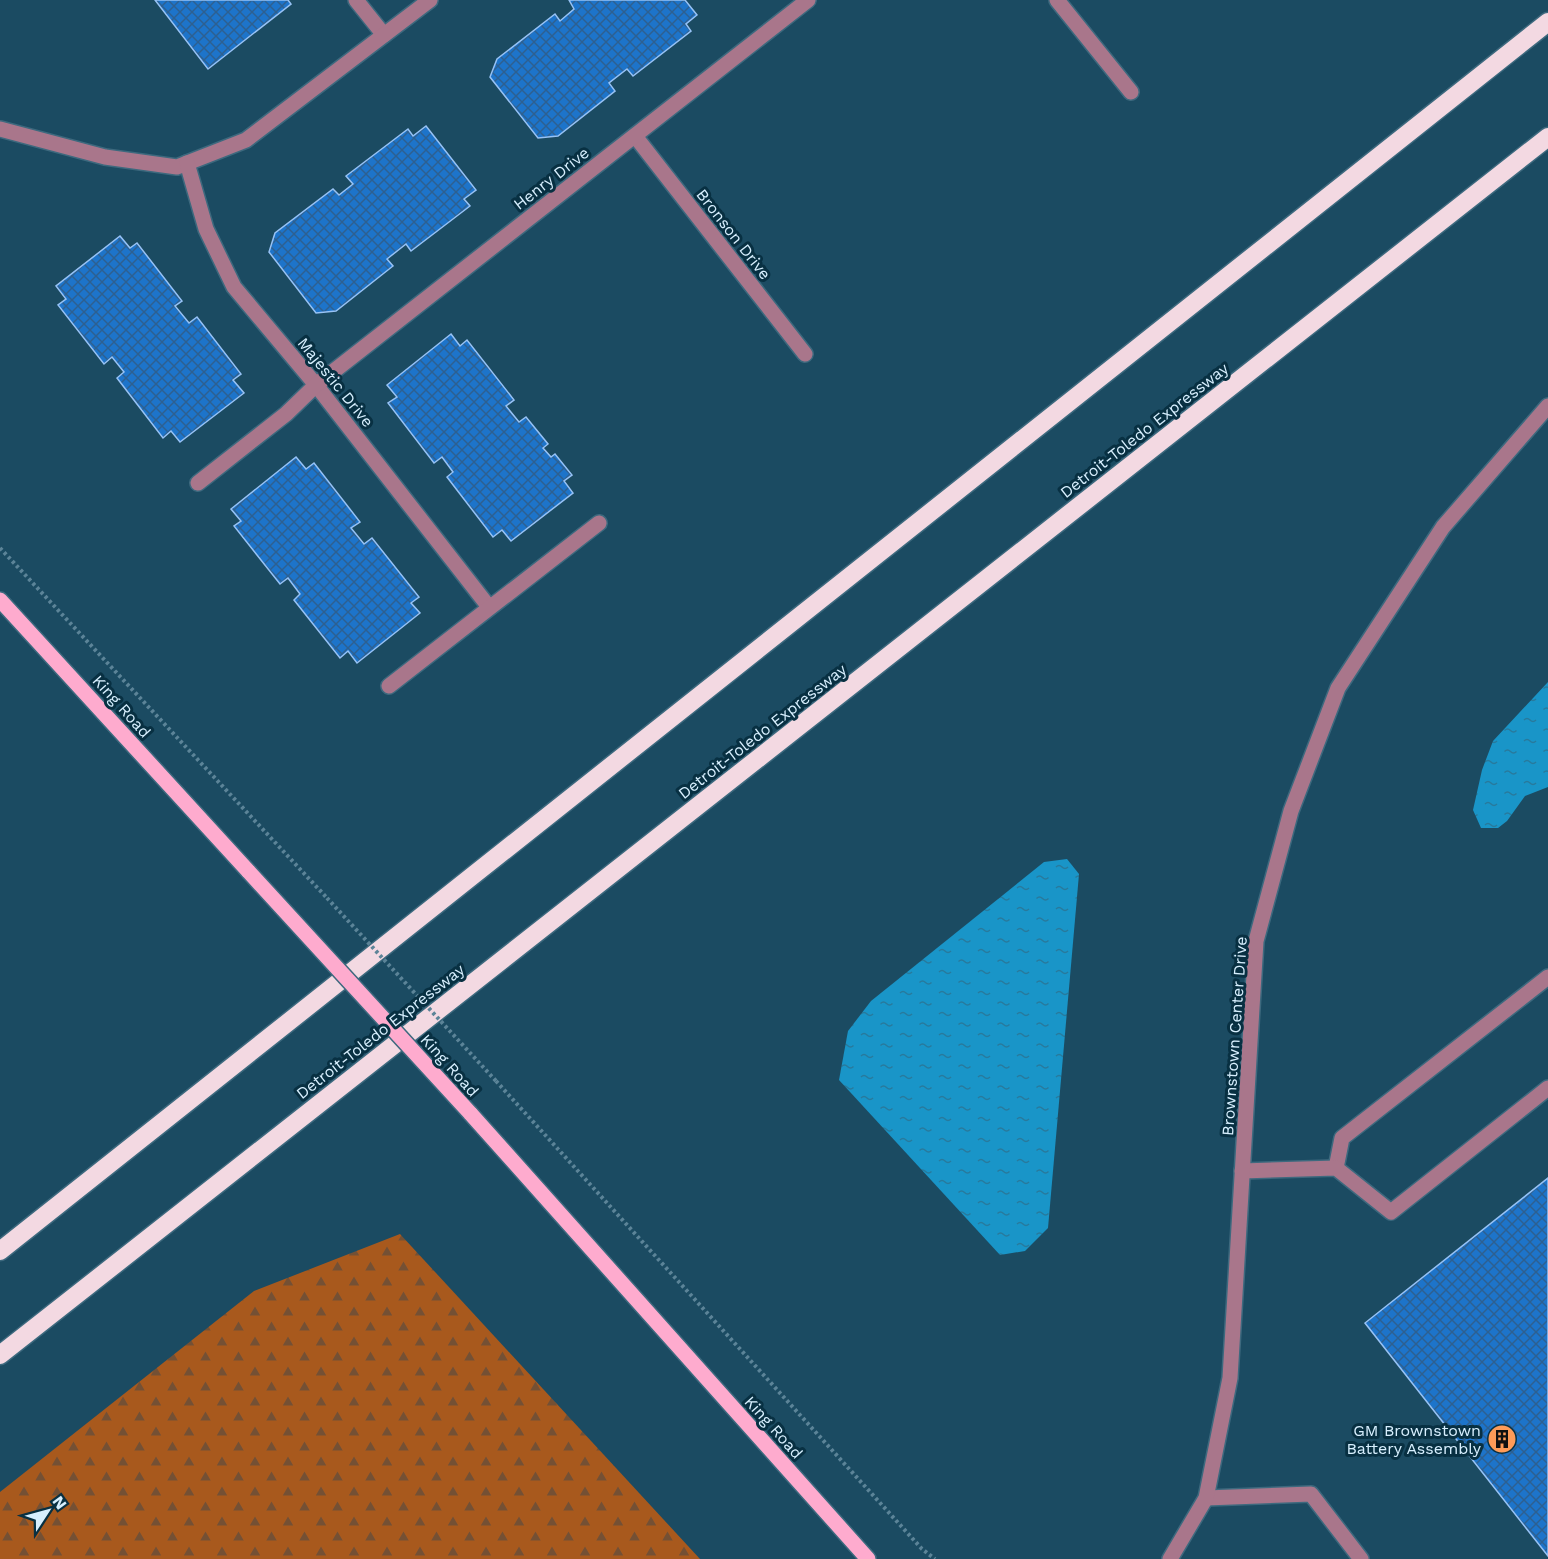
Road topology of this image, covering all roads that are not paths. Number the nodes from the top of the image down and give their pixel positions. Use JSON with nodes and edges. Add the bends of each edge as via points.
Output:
{"nodes":[{"id":1,"x":356,"y":0,"type":"edge"},
{"id":2,"x":430,"y":0,"type":"edge"},
{"id":3,"x":1057,"y":0,"type":"edge"},
{"id":4,"x":802,"y":2,"type":"edge"},
{"id":5,"x":1548,"y":22,"type":"edge"},
{"id":6,"x":384,"y":35,"type":"junction"},
{"id":7,"x":1131,"y":92,"type":"dead end"},
{"id":8,"x":0,"y":129,"type":"edge"},
{"id":9,"x":635,"y":136,"type":"junction"},
{"id":10,"x":1548,"y":137,"type":"edge"},
{"id":11,"x":187,"y":163,"type":"junction"},
{"id":12,"x":805,"y":354,"type":"dead end"},
{"id":13,"x":316,"y":385,"type":"junction"},
{"id":14,"x":1548,"y":406,"type":"edge"},
{"id":15,"x":198,"y":483,"type":"dead end"},
{"id":16,"x":599,"y":523,"type":"dead end"},
{"id":17,"x":0,"y":600,"type":"edge"},
{"id":18,"x":489,"y":607,"type":"junction"},
{"id":19,"x":389,"y":686,"type":"dead end"},
{"id":20,"x":1548,"y":976,"type":"edge"},
{"id":21,"x":1548,"y":1088,"type":"edge"},
{"id":22,"x":1336,"y":1168,"type":"junction"},
{"id":23,"x":1242,"y":1171,"type":"junction"},
{"id":24,"x":0,"y":1251,"type":"edge"},
{"id":25,"x":0,"y":1355,"type":"edge"},
{"id":26,"x":1206,"y":1498,"type":"junction"},
{"id":27,"x":868,"y":1559,"type":"edge"},
{"id":28,"x":1170,"y":1559,"type":"edge"},
{"id":29,"x":1361,"y":1559,"type":"edge"}],
"edges":[{"from":1,"to":6,"type":"street"},
{"from":2,"to":6,"type":"street"},
{"from":3,"to":7,"type":"street"},
{"from":4,"to":9,"type":"street","name":"Henry Drive"},
{"from":5,"to":24,"type":"highway"},
{"from":6,"to":11,"type":"street","via":[[246,140]]},
{"from":8,"to":11,"type":"street","via":[[105,157],[177,167]]},
{"from":9,"to":12,"type":"street","name":"Bronson Drive"},
{"from":9,"to":13,"type":"street","name":"Henry Drive"},
{"from":10,"to":25,"type":"highway","name":"Detroit-Toledo Expressway"},
{"from":11,"to":13,"type":"street","name":"Majestic Drive","via":[[206,229],[234,287]]},
{"from":13,"to":15,"type":"street","name":"Henry Drive","via":[[286,414]]},
{"from":13,"to":18,"type":"street","name":"Majestic Drive"},
{"from":14,"to":23,"type":"street","name":"Brownstown Center Drive","via":[[1443,527],[1338,688],[1291,812],[1256,941]]},
{"from":16,"to":18,"type":"street"},
{"from":17,"to":27,"type":"main road","name":"King Road","bridge":true,"via":[[470,1113]]},
{"from":18,"to":19,"type":"street"},
{"from":20,"to":22,"type":"street","via":[[1342,1138]]},
{"from":21,"to":22,"type":"street","via":[[1391,1212]]},
{"from":22,"to":23,"type":"street"},
{"from":23,"to":26,"type":"street","name":"Brownstown Center Drive","via":[[1230,1378]]},
{"from":26,"to":28,"type":"street","name":"Brownstown Center Drive"},
{"from":26,"to":29,"type":"street","via":[[1311,1494]]}]}
